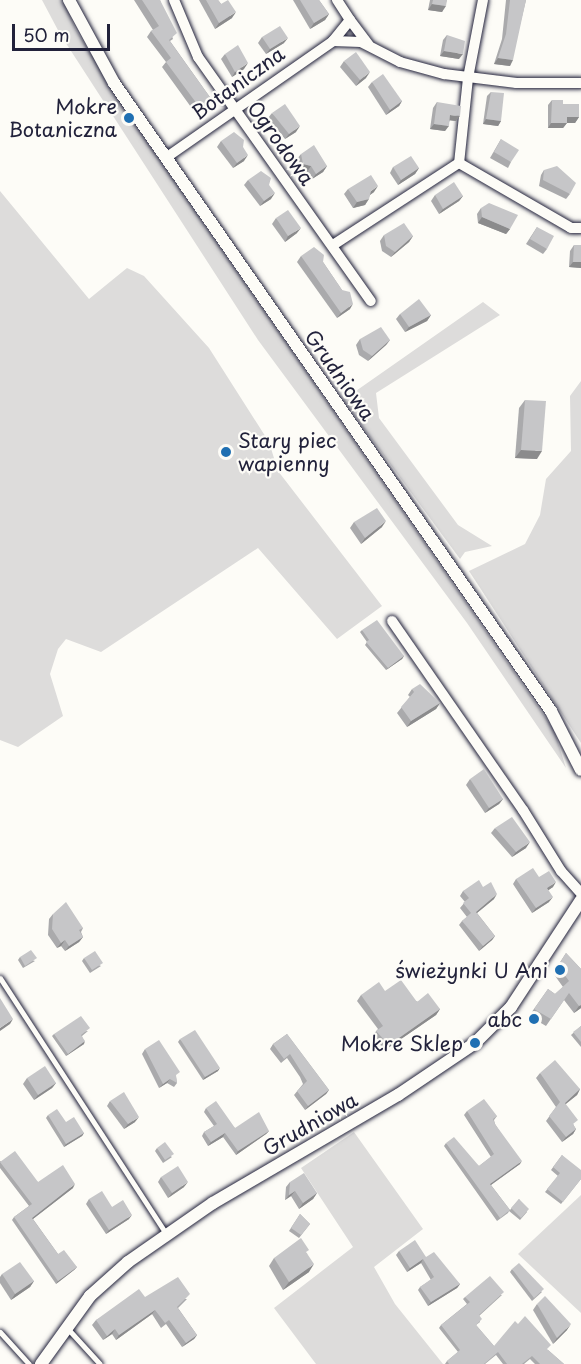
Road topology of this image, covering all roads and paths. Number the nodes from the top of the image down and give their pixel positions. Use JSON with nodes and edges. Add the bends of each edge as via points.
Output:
{"nodes":[{"id":1,"x":69,"y":0,"type":"edge"},
{"id":2,"x":174,"y":0,"type":"edge"},
{"id":3,"x":336,"y":0,"type":"edge"},
{"id":4,"x":483,"y":0,"type":"edge"},
{"id":5,"x":350,"y":20,"type":"junction"},
{"id":6,"x":333,"y":41,"type":"junction"},
{"id":7,"x":369,"y":45,"type":"junction"},
{"id":8,"x":468,"y":78,"type":"junction"},
{"id":9,"x":581,"y":83,"type":"edge"},
{"id":10,"x":233,"y":108,"type":"junction"},
{"id":11,"x":167,"y":157,"type":"junction"},
{"id":12,"x":459,"y":163,"type":"junction"},
{"id":13,"x":581,"y":228,"type":"edge"},
{"id":14,"x":333,"y":245,"type":"junction"},
{"id":15,"x":371,"y":301,"type":"dead end"},
{"id":16,"x":392,"y":621,"type":"dead end"},
{"id":17,"x":581,"y":767,"type":"edge"},
{"id":18,"x":581,"y":893,"type":"edge"},
{"id":19,"x":581,"y":900,"type":"edge"},
{"id":20,"x":0,"y":978,"type":"edge"},
{"id":21,"x":166,"y":1234,"type":"junction"},
{"id":22,"x":67,"y":1328,"type":"junction"},
{"id":23,"x":0,"y":1332,"type":"edge"},
{"id":24,"x":29,"y":1364,"type":"edge"},
{"id":25,"x":41,"y":1364,"type":"edge"},
{"id":26,"x":100,"y":1364,"type":"edge"}],
"edges":[{"from":1,"to":11,"type":"street","name":"Grudniowa","via":[[114,83]]},
{"from":2,"to":10,"type":"street","name":"Ogrodowa","via":[[198,57]]},
{"from":3,"to":5,"type":"street"},
{"from":4,"to":8,"type":"street"},
{"from":5,"to":6,"type":"street","name":"Botaniczna"},
{"from":5,"to":7,"type":"street"},
{"from":6,"to":7,"type":"street"},
{"from":6,"to":10,"type":"street","name":"Botaniczna"},
{"from":7,"to":8,"type":"street","via":[[400,62]]},
{"from":8,"to":9,"type":"street"},
{"from":8,"to":12,"type":"street"},
{"from":10,"to":11,"type":"street","name":"Botaniczna"},
{"from":10,"to":14,"type":"street","name":"Ogrodowa"},
{"from":11,"to":17,"type":"street","name":"Grudniowa","via":[[551,711]]},
{"from":12,"to":13,"type":"street","via":[[571,228]]},
{"from":12,"to":14,"type":"street"},
{"from":14,"to":15,"type":"street","name":"Ogrodowa"},
{"from":16,"to":18,"type":"street","via":[[561,871]]},
{"from":19,"to":21,"type":"street","name":"Grudniowa","via":[[511,1007],[475,1043],[398,1095]]},
{"from":20,"to":21,"type":"lane"},
{"from":21,"to":22,"type":"street","name":"Grudniowa","via":[[90,1296]]},
{"from":22,"to":25,"type":"street","name":"Grudniowa"},
{"from":22,"to":26,"type":"lane"},
{"from":23,"to":24,"type":"lane"}]}
